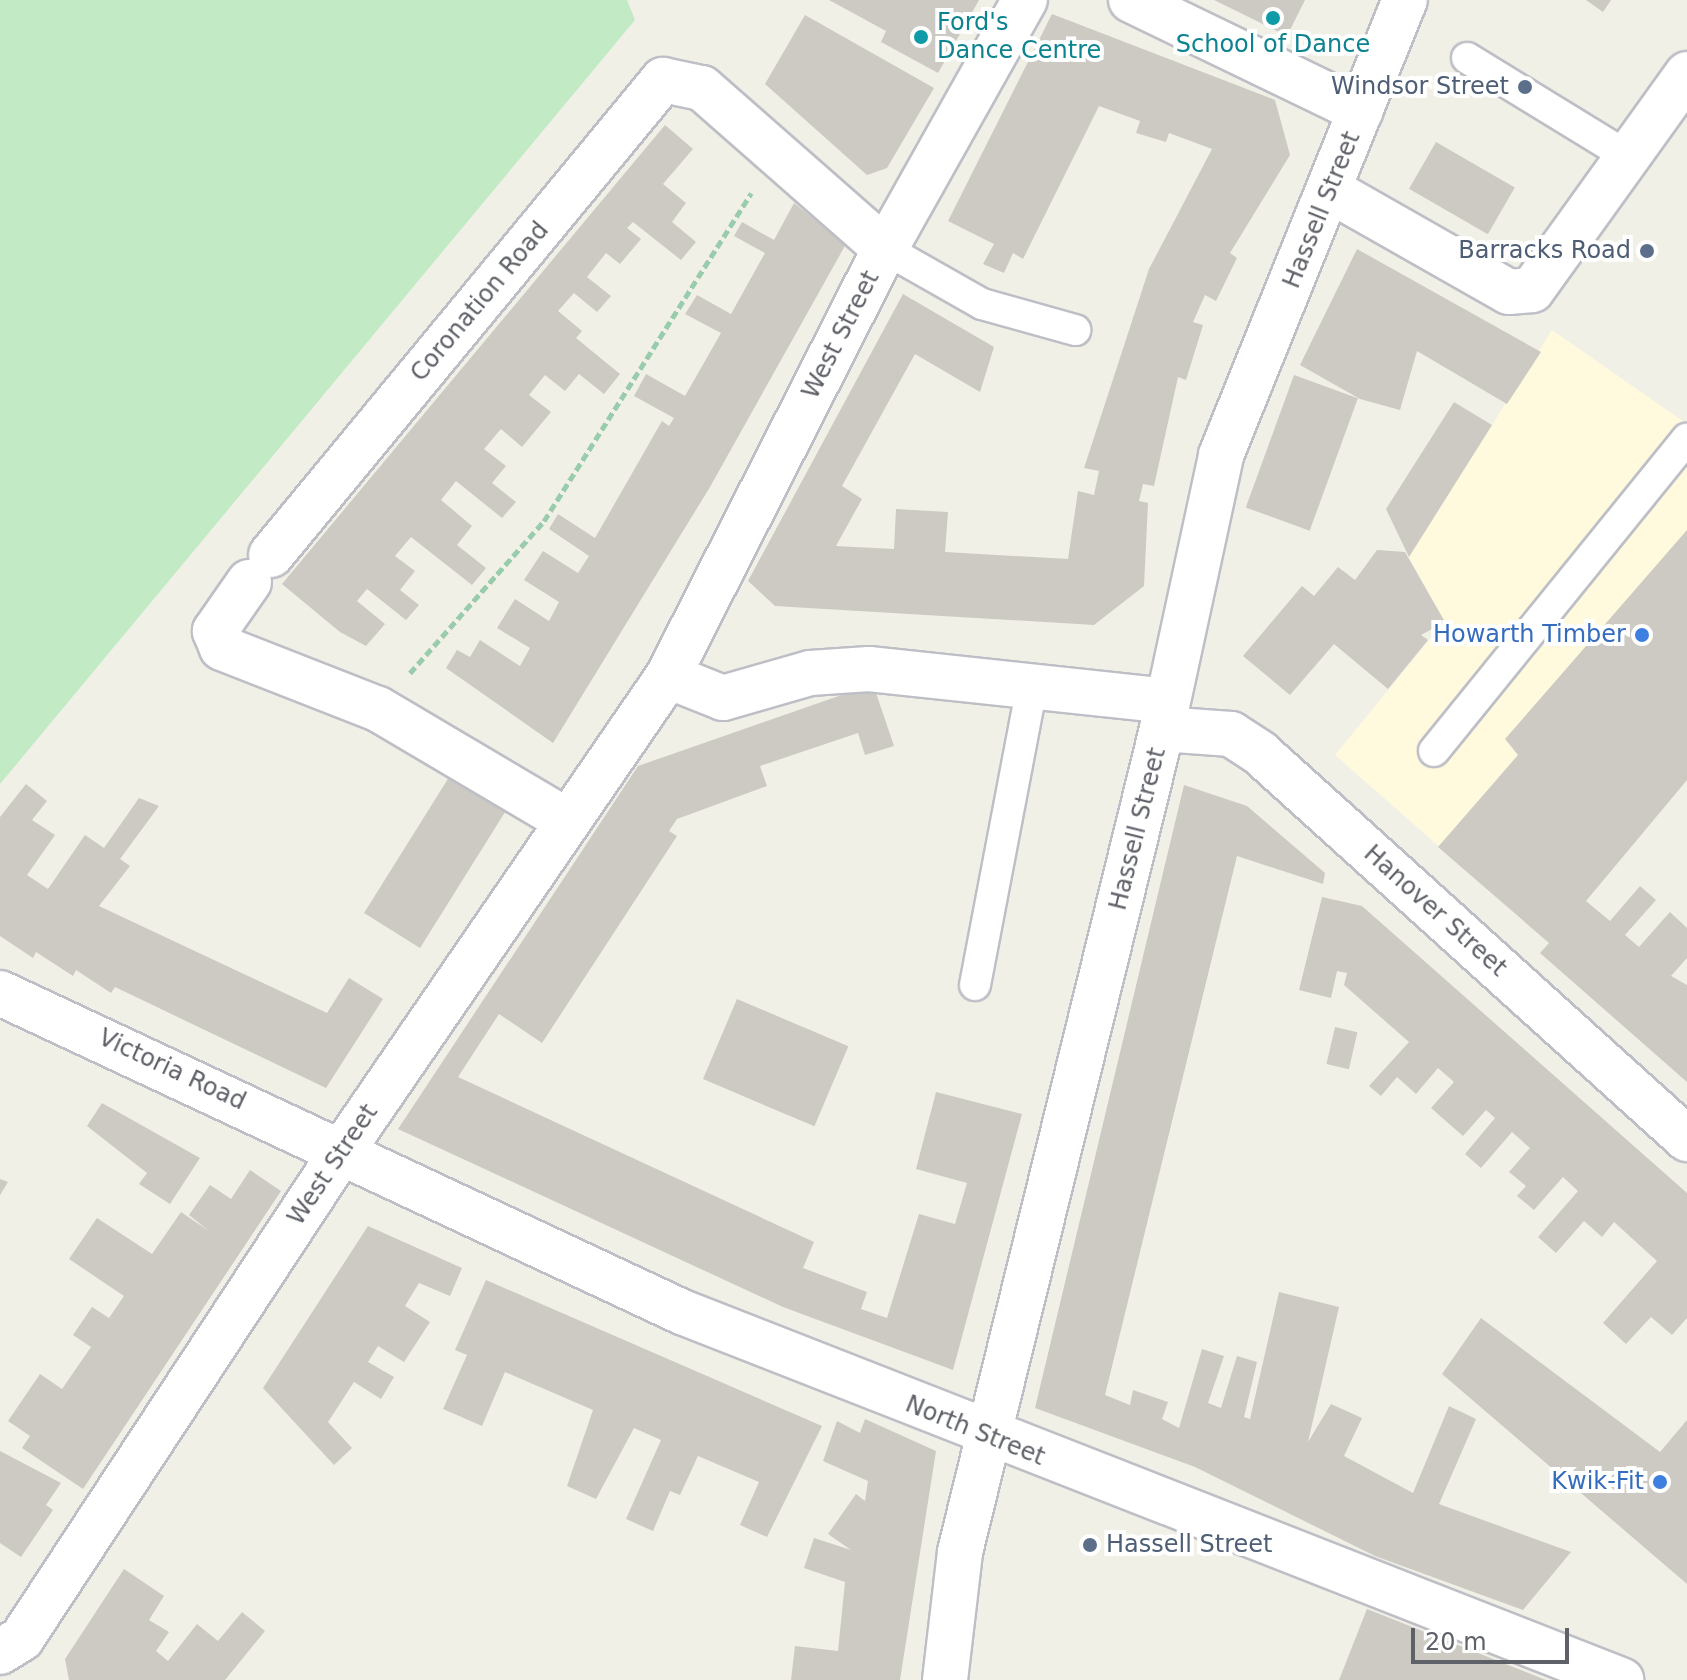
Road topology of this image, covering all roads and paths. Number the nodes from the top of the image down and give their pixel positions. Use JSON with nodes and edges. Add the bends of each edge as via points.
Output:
{"nodes":[{"id":1,"x":1025,"y":0,"type":"edge"},
{"id":2,"x":1131,"y":0,"type":"edge"},
{"id":3,"x":1405,"y":0,"type":"edge"},
{"id":4,"x":1467,"y":58,"type":"dead end"},
{"id":5,"x":1687,"y":74,"type":"edge"},
{"id":6,"x":1361,"y":111,"type":"junction"},
{"id":7,"x":781,"y":155,"type":"junction"},
{"id":8,"x":1627,"y":156,"type":"junction"},
{"id":9,"x":1333,"y":192,"type":"junction"},
{"id":10,"x":885,"y":249,"type":"junction"},
{"id":11,"x":1075,"y":330,"type":"dead end"},
{"id":12,"x":1687,"y":439,"type":"edge"},
{"id":13,"x":668,"y":676,"type":"junction"},
{"id":14,"x":1032,"y":685,"type":"junction"},
{"id":15,"x":378,"y":709,"type":"junction"},
{"id":16,"x":1165,"y":715,"type":"junction"},
{"id":17,"x":1434,"y":751,"type":"dead end"},
{"id":18,"x":566,"y":820,"type":"junction"},
{"id":19,"x":975,"y":985,"type":"dead end"},
{"id":20,"x":0,"y":993,"type":"edge"},
{"id":21,"x":1687,"y":1139,"type":"edge"},
{"id":22,"x":342,"y":1151,"type":"junction"},
{"id":23,"x":987,"y":1437,"type":"junction"},
{"id":24,"x":0,"y":1652,"type":"edge"},
{"id":25,"x":945,"y":1680,"type":"edge"},
{"id":26,"x":1621,"y":1680,"type":"edge"}],
"edges":[{"from":1,"to":10,"type":"street","name":"West Street"},
{"from":2,"to":6,"type":"street"},
{"from":3,"to":6,"type":"street","name":"Hassell Street"},
{"from":4,"to":8,"type":"lane"},
{"from":5,"to":8,"type":"street"},
{"from":6,"to":9,"type":"street","name":"Hassell Street"},
{"from":7,"to":10,"type":"street"},
{"from":7,"to":15,"type":"path","via":[[722,229],[544,521]]},
{"from":7,"to":15,"type":"street","name":"Coronation Road","via":[[702,88],[663,80],[260,568],[215,631],[222,648]]},
{"from":8,"to":9,"type":"street","via":[[1532,290],[1509,292]]},
{"from":9,"to":16,"type":"street","name":"Hassell Street","via":[[1221,455]]},
{"from":10,"to":11,"type":"lane","via":[[982,304]]},
{"from":10,"to":13,"type":"street","name":"West Street"},
{"from":12,"to":17,"type":"lane"},
{"from":13,"to":14,"type":"street","via":[[723,698],[810,673],[869,669]]},
{"from":13,"to":18,"type":"street","name":"West Street"},
{"from":14,"to":16,"type":"street"},
{"from":14,"to":19,"type":"lane"},
{"from":15,"to":18,"type":"street","name":"Coronation Road"},
{"from":16,"to":21,"type":"street","name":"Hanover Street","via":[[1231,734],[1260,753]]},
{"from":16,"to":23,"type":"street","name":"Hassell Street"},
{"from":18,"to":22,"type":"street","name":"West Street"},
{"from":20,"to":22,"type":"street","name":"Victoria Road"},
{"from":22,"to":23,"type":"street","name":"North Street","via":[[682,1312]]},
{"from":22,"to":24,"type":"street","name":"West Street","via":[[22,1638]]},
{"from":23,"to":25,"type":"street","name":"Hassell Street","via":[[960,1552]]},
{"from":23,"to":26,"type":"street","name":"North Street"}]}
